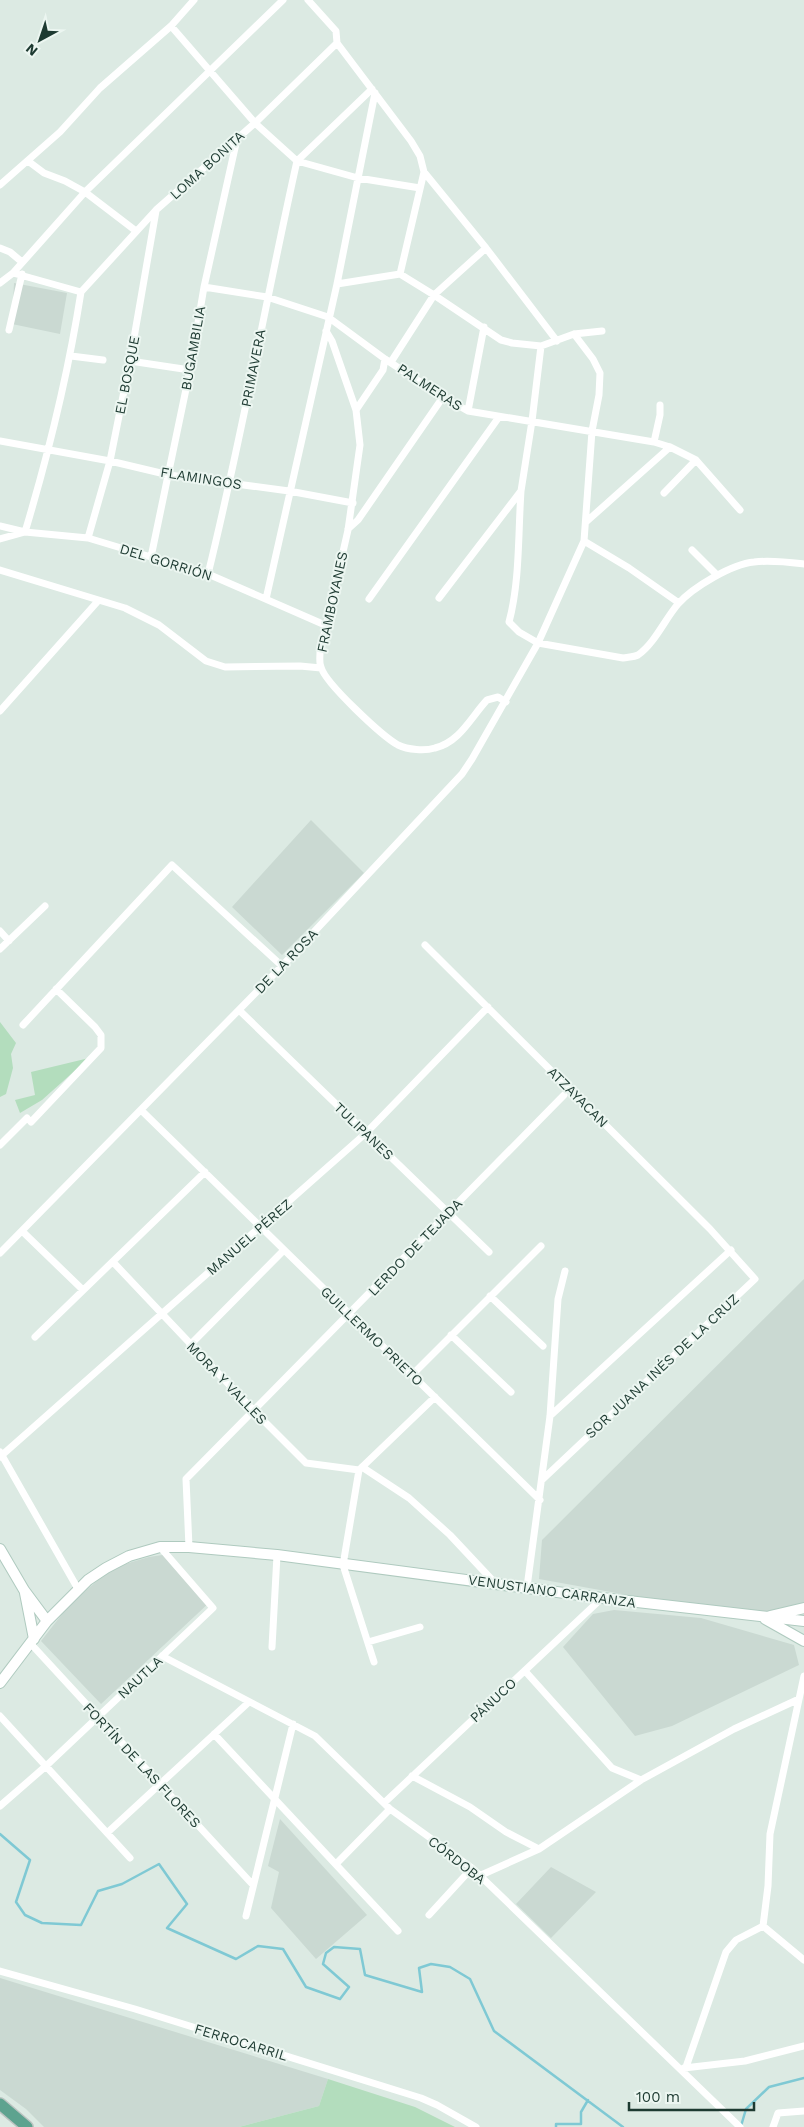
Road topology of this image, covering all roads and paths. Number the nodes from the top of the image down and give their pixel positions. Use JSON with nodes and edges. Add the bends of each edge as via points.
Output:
{"nodes":[{"id":1,"x":194,"y":0,"type":"edge"},
{"id":2,"x":283,"y":0,"type":"edge"},
{"id":3,"x":308,"y":0,"type":"edge"},
{"id":4,"x":171,"y":26,"type":"junction"},
{"id":5,"x":337,"y":43,"type":"junction"},
{"id":6,"x":209,"y":71,"type":"junction"},
{"id":7,"x":373,"y":91,"type":"junction"},
{"id":8,"x":255,"y":123,"type":"junction"},
{"id":9,"x":236,"y":139,"type":"junction"},
{"id":10,"x":28,"y":161,"type":"junction"},
{"id":11,"x":297,"y":161,"type":"junction"},
{"id":12,"x":424,"y":172,"type":"junction"},
{"id":13,"x":358,"y":178,"type":"junction"},
{"id":14,"x":0,"y":186,"type":"edge"},
{"id":15,"x":420,"y":188,"type":"junction"},
{"id":16,"x":85,"y":192,"type":"junction"},
{"id":17,"x":156,"y":210,"type":"junction"},
{"id":18,"x":136,"y":231,"type":"junction"},
{"id":19,"x":0,"y":248,"type":"edge"},
{"id":20,"x":486,"y":248,"type":"junction"},
{"id":21,"x":22,"y":262,"type":"junction"},
{"id":22,"x":13,"y":272,"type":"junction"},
{"id":23,"x":22,"y":274,"type":"junction"},
{"id":24,"x":400,"y":274,"type":"junction"},
{"id":25,"x":0,"y":284,"type":"edge"},
{"id":26,"x":337,"y":284,"type":"junction"},
{"id":27,"x":204,"y":288,"type":"junction"},
{"id":28,"x":81,"y":292,"type":"junction"},
{"id":29,"x":434,"y":295,"type":"junction"},
{"id":30,"x":266,"y":297,"type":"junction"},
{"id":31,"x":328,"y":317,"type":"junction"},
{"id":32,"x":484,"y":327,"type":"junction"},
{"id":33,"x":9,"y":330,"type":"dead end"},
{"id":34,"x":326,"y":331,"type":"junction"},
{"id":35,"x":602,"y":331,"type":"dead end"},
{"id":36,"x":574,"y":334,"type":"junction"},
{"id":37,"x":557,"y":341,"type":"junction"},
{"id":38,"x":541,"y":346,"type":"junction"},
{"id":39,"x":71,"y":356,"type":"junction"},
{"id":40,"x":103,"y":360,"type":"dead end"},
{"id":41,"x":388,"y":360,"type":"junction"},
{"id":42,"x":130,"y":362,"type":"junction"},
{"id":43,"x":190,"y":370,"type":"junction"},
{"id":44,"x":442,"y":397,"type":"junction"},
{"id":45,"x":660,"y":405,"type":"dead end"},
{"id":46,"x":356,"y":410,"type":"junction"},
{"id":47,"x":468,"y":411,"type":"junction"},
{"id":48,"x":499,"y":416,"type":"junction"},
{"id":49,"x":532,"y":420,"type":"junction"},
{"id":50,"x":592,"y":431,"type":"junction"},
{"id":51,"x":0,"y":441,"type":"edge"},
{"id":52,"x":654,"y":442,"type":"junction"},
{"id":53,"x":670,"y":446,"type":"junction"},
{"id":54,"x":50,"y":451,"type":"junction"},
{"id":55,"x":696,"y":460,"type":"junction"},
{"id":56,"x":110,"y":461,"type":"junction"},
{"id":57,"x":169,"y":474,"type":"junction"},
{"id":58,"x":230,"y":483,"type":"junction"},
{"id":59,"x":289,"y":491,"type":"junction"},
{"id":60,"x":521,"y":491,"type":"junction"},
{"id":61,"x":664,"y":493,"type":"dead end"},
{"id":62,"x":353,"y":502,"type":"junction"},
{"id":63,"x":740,"y":510,"type":"dead end"},
{"id":64,"x":586,"y":522,"type":"junction"},
{"id":65,"x":0,"y":526,"type":"edge"},
{"id":66,"x":348,"y":530,"type":"junction"},
{"id":67,"x":26,"y":532,"type":"junction"},
{"id":68,"x":88,"y":538,"type":"junction"},
{"id":69,"x":0,"y":539,"type":"edge"},
{"id":70,"x":584,"y":541,"type":"junction"},
{"id":71,"x":692,"y":550,"type":"dead end"},
{"id":72,"x":152,"y":557,"type":"junction"},
{"id":73,"x":804,"y":564,"type":"edge"},
{"id":74,"x":0,"y":570,"type":"edge"},
{"id":75,"x":208,"y":574,"type":"junction"},
{"id":76,"x":717,"y":575,"type":"junction"},
{"id":77,"x":439,"y":598,"type":"dead end"},
{"id":78,"x":266,"y":599,"type":"junction"},
{"id":79,"x":369,"y":599,"type":"dead end"},
{"id":80,"x":98,"y":601,"type":"junction"},
{"id":81,"x":679,"y":603,"type":"junction"},
{"id":82,"x":325,"y":625,"type":"junction"},
{"id":83,"x":538,"y":643,"type":"junction"},
{"id":84,"x":321,"y":668,"type":"junction"},
{"id":85,"x":506,"y":702,"type":"junction"},
{"id":86,"x":0,"y":711,"type":"edge"},
{"id":87,"x":46,"y":906,"type":"dead end"},
{"id":88,"x":0,"y":931,"type":"edge"},
{"id":89,"x":9,"y":941,"type":"junction"},
{"id":90,"x":425,"y":945,"type":"dead end"},
{"id":91,"x":0,"y":949,"type":"edge"},
{"id":92,"x":282,"y":966,"type":"junction"},
{"id":93,"x":56,"y":989,"type":"junction"},
{"id":94,"x":488,"y":1006,"type":"junction"},
{"id":95,"x":238,"y":1010,"type":"junction"},
{"id":96,"x":23,"y":1024,"type":"dead end"},
{"id":97,"x":564,"y":1095,"type":"dead end"},
{"id":98,"x":140,"y":1110,"type":"junction"},
{"id":99,"x":366,"y":1133,"type":"junction"},
{"id":100,"x":0,"y":1145,"type":"edge"},
{"id":101,"x":205,"y":1172,"type":"junction"},
{"id":102,"x":448,"y":1213,"type":"junction"},
{"id":103,"x":260,"y":1227,"type":"junction"},
{"id":104,"x":22,"y":1231,"type":"junction"},
{"id":105,"x":541,"y":1246,"type":"dead end"},
{"id":106,"x":284,"y":1250,"type":"junction"},
{"id":107,"x":731,"y":1250,"type":"junction"},
{"id":108,"x":489,"y":1252,"type":"dead end"},
{"id":109,"x":0,"y":1253,"type":"edge"},
{"id":110,"x":113,"y":1262,"type":"junction"},
{"id":111,"x":565,"y":1270,"type":"dead end"},
{"id":112,"x":84,"y":1290,"type":"junction"},
{"id":113,"x":490,"y":1296,"type":"junction"},
{"id":114,"x":161,"y":1314,"type":"junction"},
{"id":115,"x":349,"y":1314,"type":"junction"},
{"id":116,"x":451,"y":1336,"type":"junction"},
{"id":117,"x":35,"y":1337,"type":"dead end"},
{"id":118,"x":190,"y":1345,"type":"junction"},
{"id":119,"x":543,"y":1346,"type":"dead end"},
{"id":120,"x":412,"y":1375,"type":"junction"},
{"id":121,"x":511,"y":1392,"type":"dead end"},
{"id":122,"x":435,"y":1397,"type":"junction"},
{"id":123,"x":254,"y":1411,"type":"junction"},
{"id":124,"x":550,"y":1416,"type":"junction"},
{"id":125,"x":1,"y":1455,"type":"edge"},
{"id":126,"x":361,"y":1468,"type":"junction"},
{"id":127,"x":543,"y":1479,"type":"junction"},
{"id":128,"x":540,"y":1500,"type":"junction"},
{"id":129,"x":160,"y":1547,"type":"junction"},
{"id":130,"x":189,"y":1547,"type":"junction"},
{"id":131,"x":0,"y":1549,"type":"edge"},
{"id":132,"x":277,"y":1555,"type":"junction"},
{"id":133,"x":343,"y":1565,"type":"junction"},
{"id":134,"x":495,"y":1583,"type":"junction"},
{"id":135,"x":527,"y":1587,"type":"junction"},
{"id":136,"x":78,"y":1589,"type":"junction"},
{"id":137,"x":24,"y":1590,"type":"junction"},
{"id":138,"x":602,"y":1598,"type":"junction"},
{"id":139,"x":804,"y":1608,"type":"edge"},
{"id":140,"x":762,"y":1617,"type":"junction"},
{"id":141,"x":47,"y":1621,"type":"junction"},
{"id":142,"x":804,"y":1622,"type":"edge"},
{"id":143,"x":420,"y":1627,"type":"dead end"},
{"id":144,"x":33,"y":1641,"type":"junction"},
{"id":145,"x":804,"y":1641,"type":"edge"},
{"id":146,"x":368,"y":1642,"type":"junction"},
{"id":147,"x":272,"y":1647,"type":"dead end"},
{"id":148,"x":162,"y":1656,"type":"junction"},
{"id":149,"x":374,"y":1662,"type":"dead end"},
{"id":150,"x":525,"y":1671,"type":"junction"},
{"id":151,"x":804,"y":1676,"type":"edge"},
{"id":152,"x":0,"y":1683,"type":"edge"},
{"id":153,"x":798,"y":1699,"type":"junction"},
{"id":154,"x":249,"y":1702,"type":"junction"},
{"id":155,"x":0,"y":1716,"type":"edge"},
{"id":156,"x":98,"y":1717,"type":"junction"},
{"id":157,"x":294,"y":1724,"type":"junction"},
{"id":158,"x":214,"y":1734,"type":"junction"},
{"id":159,"x":46,"y":1766,"type":"junction"},
{"id":160,"x":412,"y":1776,"type":"junction"},
{"id":161,"x":641,"y":1780,"type":"junction"},
{"id":162,"x":160,"y":1784,"type":"junction"},
{"id":163,"x":276,"y":1800,"type":"junction"},
{"id":164,"x":384,"y":1803,"type":"junction"},
{"id":165,"x":0,"y":1806,"type":"edge"},
{"id":166,"x":390,"y":1810,"type":"junction"},
{"id":167,"x":107,"y":1833,"type":"junction"},
{"id":168,"x":539,"y":1849,"type":"junction"},
{"id":169,"x":130,"y":1858,"type":"dead end"},
{"id":170,"x":336,"y":1864,"type":"junction"},
{"id":171,"x":472,"y":1868,"type":"junction"},
{"id":172,"x":480,"y":1876,"type":"junction"},
{"id":173,"x":253,"y":1885,"type":"junction"},
{"id":174,"x":429,"y":1914,"type":"dead end"},
{"id":175,"x":246,"y":1916,"type":"dead end"},
{"id":176,"x":763,"y":1926,"type":"junction"},
{"id":177,"x":398,"y":1931,"type":"dead end"},
{"id":178,"x":804,"y":1960,"type":"edge"},
{"id":179,"x":0,"y":1970,"type":"edge"},
{"id":180,"x":804,"y":2046,"type":"edge"},
{"id":181,"x":683,"y":2068,"type":"junction"},
{"id":182,"x":0,"y":2104,"type":"edge"},
{"id":183,"x":804,"y":2111,"type":"edge"},
{"id":184,"x":27,"y":2127,"type":"edge"},
{"id":185,"x":476,"y":2127,"type":"edge"},
{"id":186,"x":740,"y":2127,"type":"edge"},
{"id":187,"x":774,"y":2127,"type":"edge"}],
"edges":[{"from":1,"to":4,"type":"street"},
{"from":2,"to":6,"type":"street"},
{"from":3,"to":5,"type":"street","via":[[336,30]]},
{"from":4,"to":6,"type":"street"},
{"from":4,"to":10,"type":"street","via":[[100,88]]},
{"from":5,"to":7,"type":"street"},
{"from":5,"to":8,"type":"street","name":"LOMA BONITA"},
{"from":6,"to":8,"type":"street"},
{"from":6,"to":16,"type":"street"},
{"from":7,"to":11,"type":"street"},
{"from":7,"to":12,"type":"street","via":[[411,141]]},
{"from":7,"to":13,"type":"street"},
{"from":8,"to":9,"type":"street","name":"LOMA BONITA"},
{"from":8,"to":11,"type":"street"},
{"from":9,"to":17,"type":"street","name":"LOMA BONITA"},
{"from":9,"to":27,"type":"street","name":"BUGAMBILIA"},
{"from":10,"to":14,"type":"street"},
{"from":10,"to":16,"type":"street","via":[[44,173]]},
{"from":11,"to":13,"type":"street"},
{"from":11,"to":30,"type":"street","name":"PRIMAVERA"},
{"from":12,"to":15,"type":"street"},
{"from":12,"to":20,"type":"street"},
{"from":13,"to":15,"type":"street"},
{"from":13,"to":26,"type":"street"},
{"from":15,"to":24,"type":"street"},
{"from":16,"to":18,"type":"street"},
{"from":16,"to":21,"type":"street"},
{"from":17,"to":18,"type":"street","name":"LOMA BONITA"},
{"from":17,"to":42,"type":"street","name":"EL BOSQUE"},
{"from":18,"to":28,"type":"street","name":"LOMA BONITA"},
{"from":19,"to":21,"type":"street"},
{"from":20,"to":29,"type":"street"},
{"from":20,"to":37,"type":"street"},
{"from":21,"to":22,"type":"street"},
{"from":22,"to":23,"type":"street"},
{"from":22,"to":25,"type":"street"},
{"from":23,"to":28,"type":"street"},
{"from":23,"to":33,"type":"street"},
{"from":24,"to":26,"type":"street"},
{"from":24,"to":29,"type":"street"},
{"from":26,"to":31,"type":"street"},
{"from":27,"to":30,"type":"street","name":"PALMERAS"},
{"from":27,"to":43,"type":"street","name":"BUGAMBILIA"},
{"from":28,"to":39,"type":"street"},
{"from":29,"to":32,"type":"street"},
{"from":29,"to":41,"type":"street"},
{"from":30,"to":31,"type":"street","name":"PALMERAS"},
{"from":30,"to":58,"type":"street","name":"PRIMAVERA"},
{"from":31,"to":34,"type":"street"},
{"from":31,"to":41,"type":"street","name":"PALMERAS"},
{"from":32,"to":38,"type":"street","via":[[506,342]]},
{"from":32,"to":47,"type":"street"},
{"from":34,"to":46,"type":"street","name":"FRAMBOYANES"},
{"from":34,"to":59,"type":"street"},
{"from":35,"to":36,"type":"street"},
{"from":36,"to":37,"type":"street"},
{"from":36,"to":50,"type":"street","name":"DE LA ROSA","via":[[600,373]]},
{"from":37,"to":38,"type":"street"},
{"from":38,"to":49,"type":"street"},
{"from":39,"to":40,"type":"street"},
{"from":39,"to":54,"type":"street"},
{"from":41,"to":44,"type":"street","name":"PALMERAS"},
{"from":41,"to":46,"type":"street"},
{"from":42,"to":43,"type":"street"},
{"from":42,"to":56,"type":"street","name":"EL BOSQUE"},
{"from":43,"to":57,"type":"street","name":"BUGAMBILIA"},
{"from":44,"to":47,"type":"street","name":"PALMERAS"},
{"from":44,"to":66,"type":"street"},
{"from":45,"to":52,"type":"street"},
{"from":46,"to":62,"type":"street","name":"FRAMBOYANES","via":[[360,444]]},
{"from":47,"to":48,"type":"street","name":"PALMERAS"},
{"from":48,"to":49,"type":"street","name":"PALMERAS"},
{"from":48,"to":79,"type":"street"},
{"from":49,"to":50,"type":"street","name":"PALMERAS"},
{"from":49,"to":60,"type":"street"},
{"from":50,"to":52,"type":"street","name":"PALMERAS"},
{"from":50,"to":64,"type":"street","name":"DE LA ROSA"},
{"from":51,"to":54,"type":"street","name":"FLAMINGOS"},
{"from":52,"to":53,"type":"street","name":"PALMERAS"},
{"from":53,"to":55,"type":"street","name":"PALMERAS"},
{"from":53,"to":64,"type":"street"},
{"from":54,"to":56,"type":"street","name":"FLAMINGOS"},
{"from":54,"to":67,"type":"street"},
{"from":55,"to":61,"type":"street"},
{"from":55,"to":63,"type":"street"},
{"from":56,"to":57,"type":"street","name":"FLAMINGOS"},
{"from":56,"to":68,"type":"street","name":"EL BOSQUE"},
{"from":57,"to":58,"type":"street","name":"FLAMINGOS"},
{"from":57,"to":72,"type":"street","name":"BUGAMBILIA"},
{"from":58,"to":59,"type":"street","name":"FLAMINGOS"},
{"from":58,"to":75,"type":"street","name":"PRIMAVERA"},
{"from":59,"to":62,"type":"street","name":"FLAMINGOS"},
{"from":59,"to":78,"type":"street"},
{"from":60,"to":77,"type":"street"},
{"from":60,"to":83,"type":"street","via":[[513,606],[509,622],[518,632]]},
{"from":62,"to":66,"type":"street","name":"FRAMBOYANES"},
{"from":64,"to":70,"type":"street","name":"DE LA ROSA"},
{"from":65,"to":67,"type":"street"},
{"from":66,"to":82,"type":"street","name":"FRAMBOYANES"},
{"from":67,"to":68,"type":"street","name":"DEL GORRIÓN"},
{"from":67,"to":69,"type":"street","name":"DEL GORRIÓN"},
{"from":68,"to":72,"type":"street","name":"DEL GORRIÓN"},
{"from":70,"to":81,"type":"street"},
{"from":70,"to":83,"type":"street","name":"DE LA ROSA"},
{"from":71,"to":76,"type":"street"},
{"from":72,"to":75,"type":"street","name":"DEL GORRIÓN","via":[[195,573]]},
{"from":73,"to":76,"type":"street","via":[[752,562]]},
{"from":74,"to":80,"type":"street"},
{"from":75,"to":78,"type":"street","name":"DEL GORRIÓN"},
{"from":76,"to":81,"type":"street","via":[[692,590]]},
{"from":78,"to":82,"type":"street","name":"DEL GORRIÓN"},
{"from":80,"to":84,"type":"street","via":[[125,608],[159,626],[206,661],[225,667]]},
{"from":80,"to":86,"type":"street"},
{"from":81,"to":83,"type":"street","via":[[636,656],[623,658]]},
{"from":82,"to":84,"type":"street","name":"FRAMBOYANES"},
{"from":83,"to":85,"type":"street","name":"DE LA ROSA"},
{"from":84,"to":85,"type":"street","name":"FRAMBOYANES","via":[[330,683],[379,731],[399,745],[413,749],[434,749],[448,744],[459,736],[486,700],[498,697]]},
{"from":85,"to":92,"type":"street","name":"DE LA ROSA","via":[[462,774]]},
{"from":87,"to":89,"type":"street"},
{"from":88,"to":89,"type":"street"},
{"from":89,"to":91,"type":"street"},
{"from":90,"to":94,"type":"street","name":"ATZAYACAN"},
{"from":92,"to":93,"type":"street","via":[[172,865]]},
{"from":92,"to":95,"type":"street","name":"DE LA ROSA"},
{"from":93,"to":96,"type":"street"},
{"from":93,"to":100,"type":"street","via":[[95,1027],[101,1035],[101,1048]]},
{"from":94,"to":99,"type":"street","name":"MANUEL PÉREZ"},
{"from":94,"to":107,"type":"street","name":"ATZAYACAN"},
{"from":95,"to":98,"type":"street","name":"DE LA ROSA"},
{"from":95,"to":99,"type":"street","name":"TULIPANES"},
{"from":97,"to":102,"type":"street","name":"LERDO DE TEJADA"},
{"from":98,"to":101,"type":"street","name":"GUILLERMO PRIETO"},
{"from":98,"to":104,"type":"street","name":"DE LA ROSA"},
{"from":99,"to":102,"type":"street","name":"TULIPANES"},
{"from":99,"to":103,"type":"street","name":"MANUEL PÉREZ"},
{"from":101,"to":103,"type":"street","name":"GUILLERMO PRIETO"},
{"from":101,"to":110,"type":"street"},
{"from":102,"to":108,"type":"street","name":"TULIPANES"},
{"from":102,"to":115,"type":"street","name":"LERDO DE TEJADA"},
{"from":103,"to":106,"type":"street","name":"GUILLERMO PRIETO"},
{"from":103,"to":114,"type":"street","name":"MANUEL PÉREZ"},
{"from":104,"to":109,"type":"street","name":"DE LA ROSA"},
{"from":104,"to":112,"type":"street"},
{"from":105,"to":113,"type":"street"},
{"from":106,"to":115,"type":"street","name":"GUILLERMO PRIETO"},
{"from":106,"to":118,"type":"street"},
{"from":107,"to":124,"type":"street"},
{"from":107,"to":127,"type":"street","name":"SOR JUANA INÉS DE LA CRUZ","via":[[755,1279]]},
{"from":110,"to":112,"type":"street"},
{"from":110,"to":114,"type":"street","name":"MORA Y VALLES"},
{"from":111,"to":124,"type":"street","via":[[558,1299]]},
{"from":112,"to":117,"type":"street"},
{"from":113,"to":116,"type":"street"},
{"from":113,"to":119,"type":"street"},
{"from":114,"to":118,"type":"street","name":"MORA Y VALLES"},
{"from":114,"to":125,"type":"street","name":"MANUEL PÉREZ"},
{"from":115,"to":120,"type":"street","name":"GUILLERMO PRIETO"},
{"from":115,"to":123,"type":"street","name":"LERDO DE TEJADA"},
{"from":116,"to":120,"type":"street"},
{"from":116,"to":121,"type":"street"},
{"from":118,"to":123,"type":"street","name":"MORA Y VALLES"},
{"from":120,"to":122,"type":"street","name":"GUILLERMO PRIETO"},
{"from":122,"to":126,"type":"street"},
{"from":122,"to":128,"type":"street","name":"GUILLERMO PRIETO"},
{"from":123,"to":126,"type":"street","name":"MORA Y VALLES","via":[[306,1463]]},
{"from":123,"to":130,"type":"street","name":"LERDO DE TEJADA","via":[[186,1480]]},
{"from":124,"to":127,"type":"street"},
{"from":125,"to":136,"type":"street"},
{"from":126,"to":133,"type":"street"},
{"from":126,"to":134,"type":"street","via":[[409,1498],[450,1535]]},
{"from":127,"to":128,"type":"street"},
{"from":128,"to":135,"type":"street"},
{"from":129,"to":130,"type":"main road","name":"VENUSTIANO CARRANZA"},
{"from":129,"to":136,"type":"main road","name":"VENUSTIANO CARRANZA","via":[[106,1568]]},
{"from":129,"to":148,"type":"street","name":"NAUTLA","via":[[213,1608]]},
{"from":130,"to":132,"type":"main road","name":"VENUSTIANO CARRANZA"},
{"from":131,"to":137,"type":"main road"},
{"from":132,"to":133,"type":"main road","name":"VENUSTIANO CARRANZA"},
{"from":132,"to":147,"type":"street"},
{"from":133,"to":134,"type":"main road","name":"VENUSTIANO CARRANZA"},
{"from":133,"to":146,"type":"street"},
{"from":134,"to":135,"type":"main road","name":"VENUSTIANO CARRANZA"},
{"from":135,"to":138,"type":"main road","name":"VENUSTIANO CARRANZA"},
{"from":136,"to":141,"type":"main road","name":"VENUSTIANO CARRANZA"},
{"from":137,"to":141,"type":"main road"},
{"from":137,"to":144,"type":"main road"},
{"from":138,"to":140,"type":"main road","name":"VENUSTIANO CARRANZA"},
{"from":138,"to":150,"type":"street","name":"PÁNUCO"},
{"from":139,"to":140,"type":"main road","name":"VENUSTIANO CARRANZA"},
{"from":140,"to":142,"type":"main road","name":"VENUSTIANO CARRANZA"},
{"from":140,"to":145,"type":"main road"},
{"from":141,"to":144,"type":"main road","name":"VENUSTIANO CARRANZA"},
{"from":143,"to":146,"type":"street"},
{"from":144,"to":152,"type":"main road","name":"VENUSTIANO CARRANZA"},
{"from":144,"to":156,"type":"street","name":"FORTÍN DE LAS FLORES"},
{"from":146,"to":149,"type":"street"},
{"from":148,"to":154,"type":"street","name":"CÓRDOBA"},
{"from":148,"to":156,"type":"street","name":"NAUTLA"},
{"from":150,"to":160,"type":"street","name":"PÁNUCO"},
{"from":150,"to":161,"type":"street","via":[[612,1768]]},
{"from":151,"to":153,"type":"street"},
{"from":153,"to":161,"type":"street","via":[[734,1729]]},
{"from":153,"to":176,"type":"street","via":[[770,1834]]},
{"from":154,"to":157,"type":"street","name":"CÓRDOBA"},
{"from":154,"to":158,"type":"street"},
{"from":155,"to":159,"type":"street"},
{"from":156,"to":159,"type":"street","name":"NAUTLA"},
{"from":156,"to":162,"type":"street","name":"FORTÍN DE LAS FLORES"},
{"from":157,"to":163,"type":"street"},
{"from":157,"to":164,"type":"street","name":"CÓRDOBA","via":[[315,1736]]},
{"from":158,"to":162,"type":"street"},
{"from":158,"to":163,"type":"street"},
{"from":159,"to":165,"type":"street","name":"NAUTLA"},
{"from":159,"to":167,"type":"street"},
{"from":160,"to":164,"type":"street","name":"PÁNUCO"},
{"from":160,"to":168,"type":"street"},
{"from":161,"to":168,"type":"street"},
{"from":162,"to":167,"type":"street"},
{"from":162,"to":173,"type":"street","name":"FORTÍN DE LAS FLORES"},
{"from":163,"to":170,"type":"street"},
{"from":163,"to":173,"type":"street"},
{"from":164,"to":166,"type":"street","name":"CÓRDOBA"},
{"from":166,"to":170,"type":"street"},
{"from":166,"to":171,"type":"street","name":"CÓRDOBA"},
{"from":167,"to":169,"type":"street"},
{"from":168,"to":172,"type":"street"},
{"from":170,"to":177,"type":"street"},
{"from":171,"to":172,"type":"street","name":"CÓRDOBA"},
{"from":171,"to":174,"type":"street"},
{"from":172,"to":181,"type":"street","name":"CÓRDOBA"},
{"from":173,"to":175,"type":"street"},
{"from":176,"to":178,"type":"street"},
{"from":176,"to":181,"type":"street","via":[[736,1940],[726,1952]]},
{"from":179,"to":185,"type":"street","name":"FERROCARRIL","via":[[420,2098],[438,2104]]},
{"from":180,"to":181,"type":"street","via":[[745,2061]]},
{"from":181,"to":186,"type":"street","name":"CÓRDOBA"},
{"from":182,"to":184,"type":"main road"},
{"from":183,"to":187,"type":"street","via":[[778,2113]]}]}
